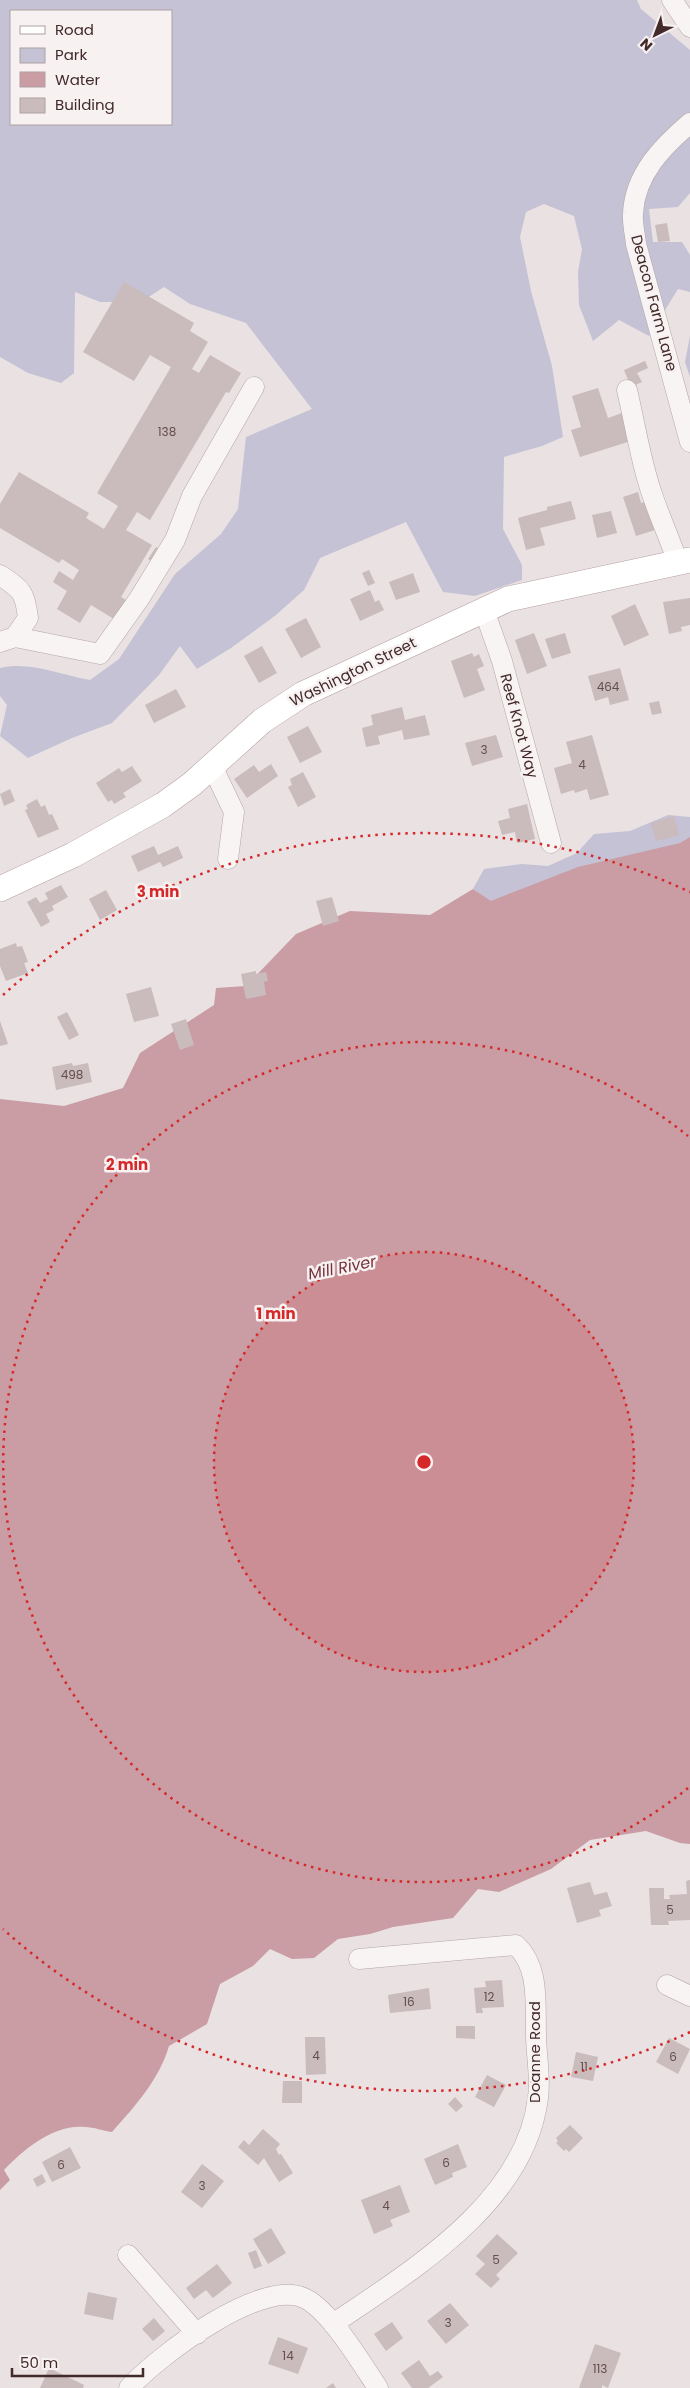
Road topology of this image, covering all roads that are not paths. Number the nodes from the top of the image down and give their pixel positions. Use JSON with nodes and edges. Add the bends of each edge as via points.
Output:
{"nodes":[{"id":1,"x":672,"y":0,"type":"edge"},
{"id":2,"x":690,"y":27,"type":"edge"},
{"id":3,"x":690,"y":123,"type":"edge"},
{"id":4,"x":254,"y":386,"type":"dead end"},
{"id":5,"x":627,"y":390,"type":"dead end"},
{"id":6,"x":690,"y":442,"type":"edge"},
{"id":7,"x":684,"y":562,"type":"edge"},
{"id":8,"x":0,"y":575,"type":"edge"},
{"id":9,"x":484,"y":610,"type":"junction"},
{"id":10,"x":7,"y":640,"type":"edge"},
{"id":11,"x":212,"y":766,"type":"junction"},
{"id":12,"x":551,"y":843,"type":"dead end"},
{"id":13,"x":228,"y":859,"type":"dead end"},
{"id":14,"x":0,"y":889,"type":"edge"},
{"id":15,"x":359,"y":1960,"type":"dead end"},
{"id":16,"x":667,"y":1985,"type":"dead end"},
{"id":17,"x":690,"y":1996,"type":"edge"},
{"id":18,"x":128,"y":2254,"type":"dead end"},
{"id":19,"x":333,"y":2324,"type":"junction"},
{"id":20,"x":197,"y":2334,"type":"junction"},
{"id":21,"x":129,"y":2388,"type":"edge"},
{"id":22,"x":378,"y":2388,"type":"edge"}],
"edges":[{"from":1,"to":2,"type":"street"},
{"from":3,"to":6,"type":"street","name":"Deacon Farm Lane","via":[[657,154],[645,174],[633,213],[636,244]]},
{"from":4,"to":10,"type":"street","via":[[192,496],[175,540],[100,654]]},
{"from":5,"to":7,"type":"street","via":[[652,494]]},
{"from":7,"to":9,"type":"main road","name":"Washington Street","via":[[508,599]]},
{"from":8,"to":10,"type":"street","via":[[26,598],[28,618]]},
{"from":9,"to":11,"type":"main road","name":"Washington Street","via":[[304,694],[262,721]]},
{"from":9,"to":12,"type":"street","name":"Reef Knot Way","via":[[502,662]]},
{"from":11,"to":13,"type":"street","via":[[234,812]]},
{"from":11,"to":14,"type":"main road","name":"Washington Street","via":[[163,805],[73,855]]},
{"from":15,"to":19,"type":"street","name":"Doanne Road","via":[[516,1945],[525,1953],[535,1985],[538,2098],[527,2138],[516,2162],[499,2189],[472,2220],[415,2267]]},
{"from":16,"to":17,"type":"street"},
{"from":18,"to":20,"type":"street"},
{"from":19,"to":20,"type":"street","via":[[325,2313],[306,2299],[289,2294],[271,2296],[250,2304]]},
{"from":19,"to":22,"type":"street"},
{"from":20,"to":21,"type":"street","via":[[159,2359]]}]}
